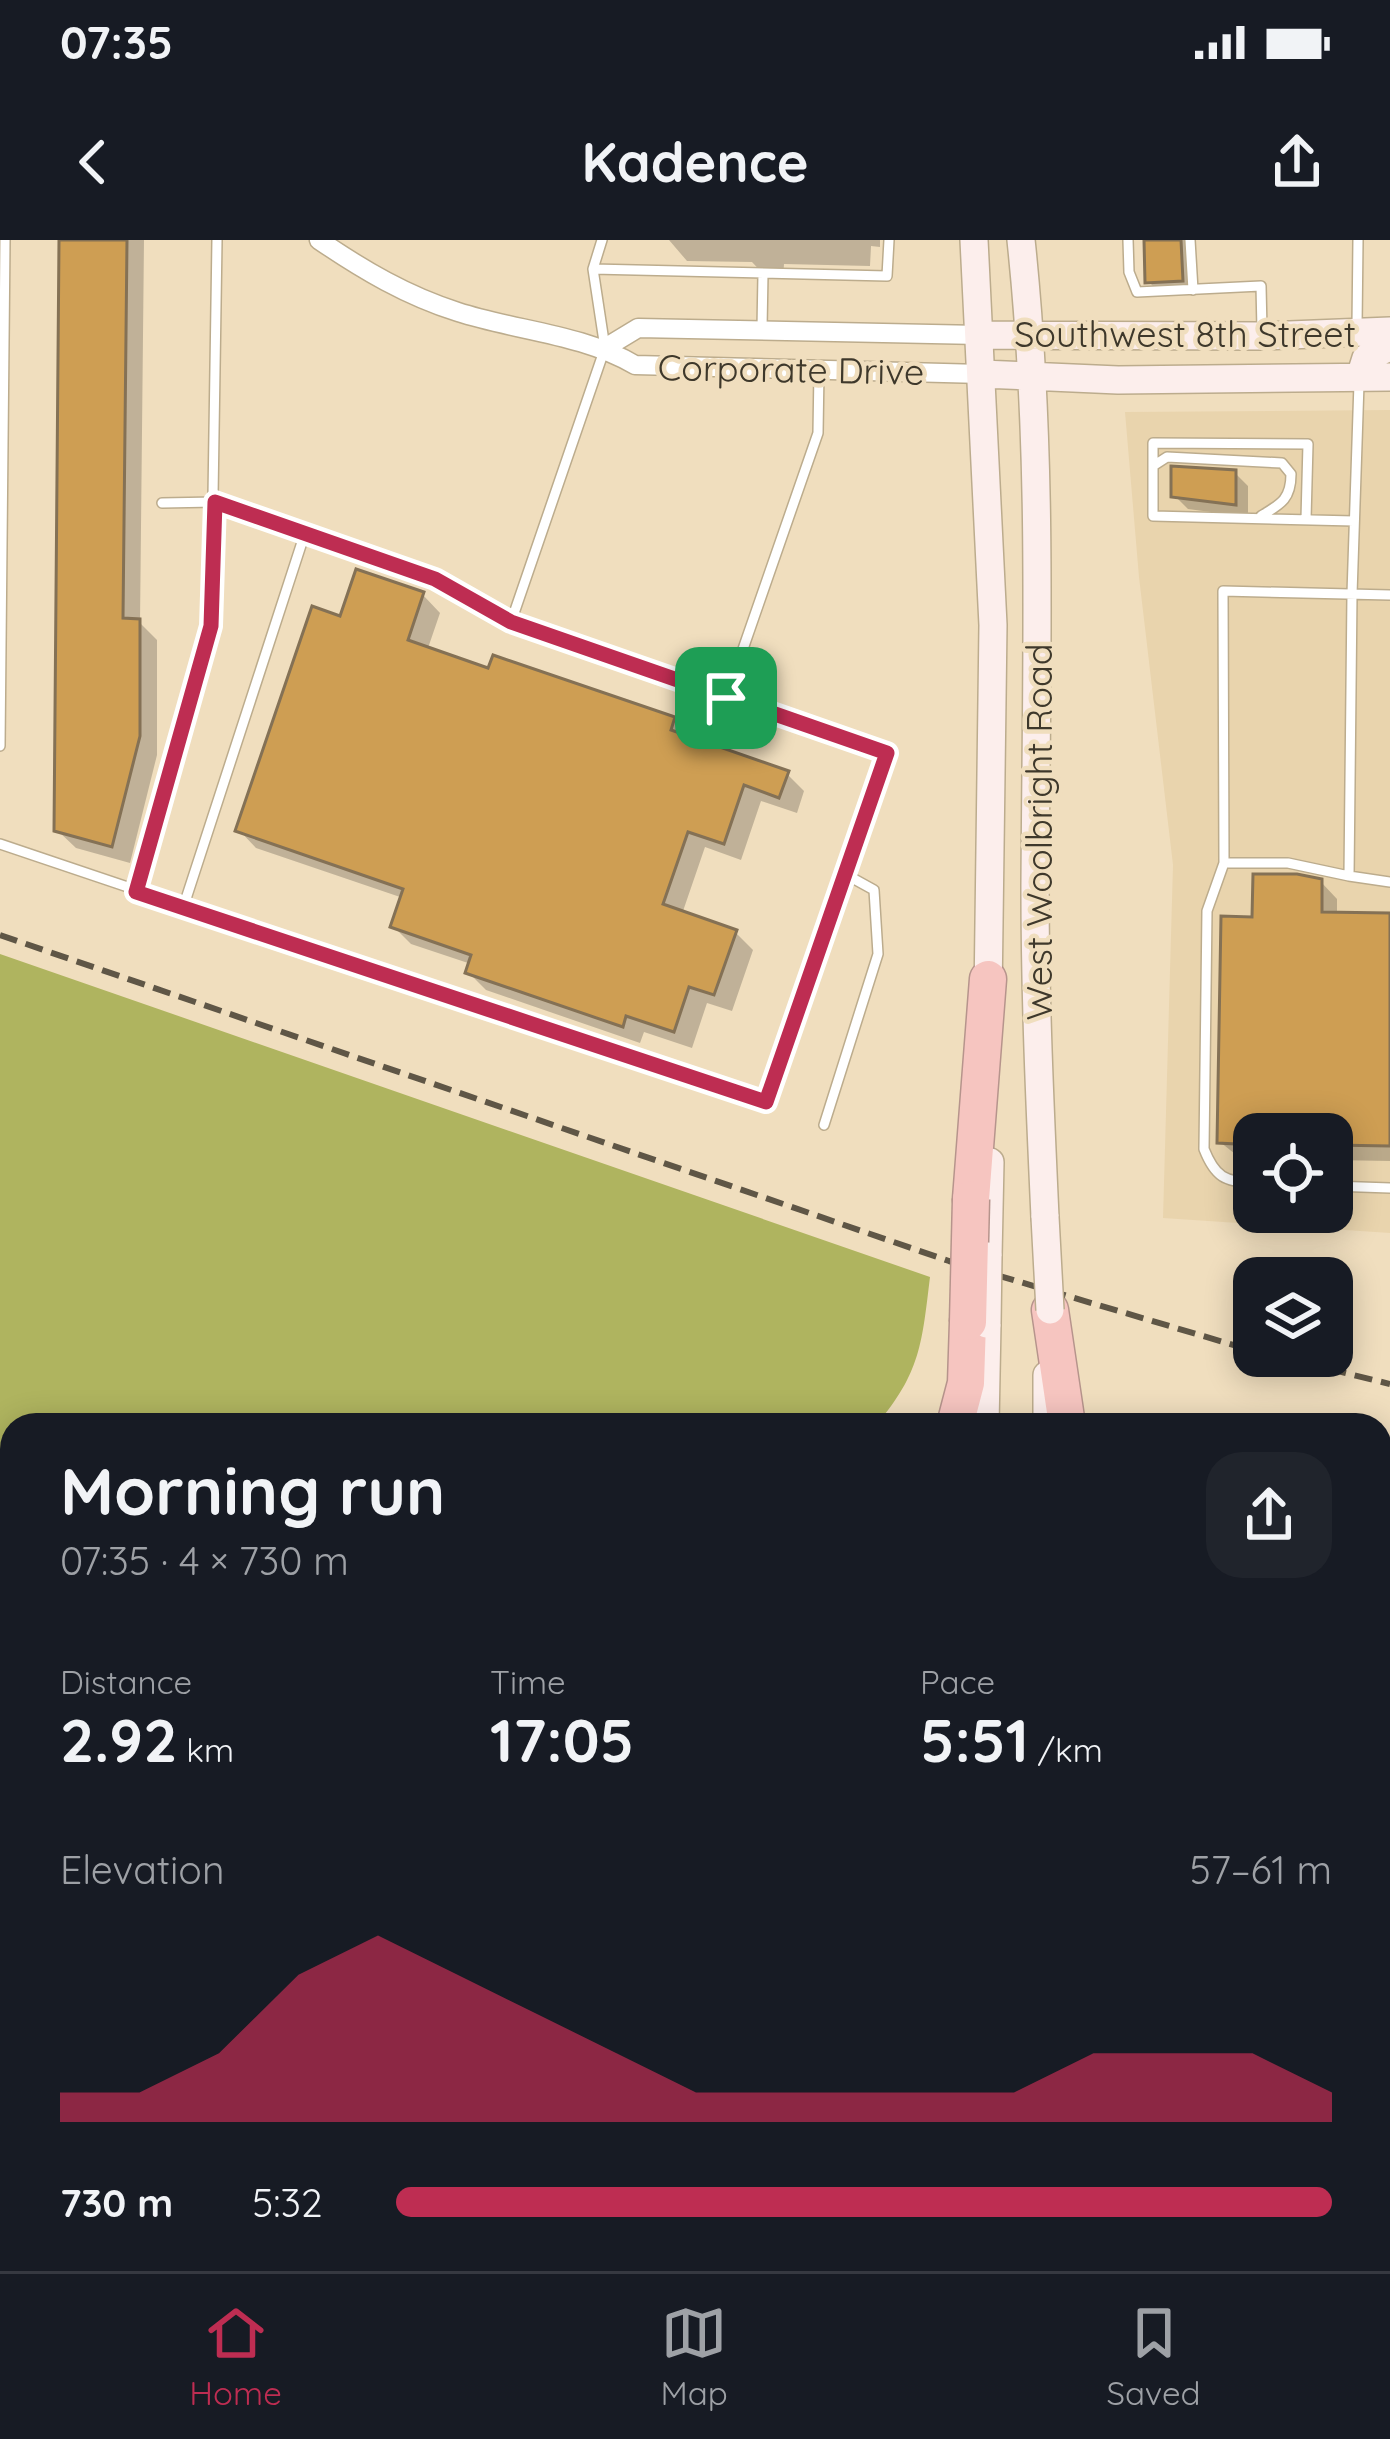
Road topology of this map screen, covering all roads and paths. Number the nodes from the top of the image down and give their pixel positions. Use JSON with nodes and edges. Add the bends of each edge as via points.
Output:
{"nodes":[{"id":1,"x":5,"y":240,"type":"edge"},
{"id":2,"x":217,"y":240,"type":"edge"},
{"id":3,"x":319,"y":240,"type":"edge"},
{"id":4,"x":602,"y":240,"type":"edge"},
{"id":5,"x":889,"y":240,"type":"edge"},
{"id":6,"x":974,"y":240,"type":"edge"},
{"id":7,"x":1021,"y":240,"type":"edge"},
{"id":8,"x":1128,"y":240,"type":"edge"},
{"id":9,"x":1358,"y":240,"type":"edge"},
{"id":10,"x":1188,"y":248,"type":"edge"},
{"id":11,"x":1144,"y":253,"type":"dead end"},
{"id":12,"x":1129,"y":254,"type":"junction"},
{"id":13,"x":593,"y":269,"type":"junction"},
{"id":14,"x":763,"y":274,"type":"junction"},
{"id":15,"x":1192,"y":290,"type":"junction"},
{"id":16,"x":762,"y":331,"type":"junction"},
{"id":17,"x":1357,"y":332,"type":"junction"},
{"id":18,"x":1390,"y":332,"type":"edge"},
{"id":19,"x":980,"y":335,"type":"junction"},
{"id":20,"x":1031,"y":335,"type":"junction"},
{"id":21,"x":1262,"y":336,"type":"junction"},
{"id":22,"x":1390,"y":347,"type":"edge"},
{"id":23,"x":605,"y":348,"type":"junction"},
{"id":24,"x":819,"y":369,"type":"junction"},
{"id":25,"x":982,"y":374,"type":"junction"},
{"id":26,"x":1034,"y":376,"type":"junction"},
{"id":27,"x":1390,"y":376,"type":"edge"},
{"id":28,"x":1360,"y":377,"type":"junction"},
{"id":29,"x":1153,"y":466,"type":"junction"},
{"id":30,"x":215,"y":502,"type":"junction"},
{"id":31,"x":162,"y":503,"type":"dead end"},
{"id":32,"x":1256,"y":518,"type":"junction"},
{"id":33,"x":1306,"y":520,"type":"junction"},
{"id":34,"x":1354,"y":520,"type":"junction"},
{"id":35,"x":305,"y":533,"type":"junction"},
{"id":36,"x":1352,"y":594,"type":"junction"},
{"id":37,"x":1390,"y":595,"type":"edge"},
{"id":38,"x":511,"y":622,"type":"junction"},
{"id":39,"x":726,"y":698,"type":"junction"},
{"id":40,"x":0,"y":746,"type":"edge"},
{"id":41,"x":0,"y":844,"type":"edge"},
{"id":42,"x":1224,"y":862,"type":"junction"},
{"id":43,"x":845,"y":874,"type":"junction"},
{"id":44,"x":1349,"y":876,"type":"junction"},
{"id":45,"x":1390,"y":881,"type":"edge"},
{"id":46,"x":136,"y":892,"type":"junction"},
{"id":47,"x":183,"y":908,"type":"junction"},
{"id":48,"x":988,"y":979,"type":"joint"},
{"id":49,"x":824,"y":1125,"type":"dead end"},
{"id":50,"x":1233,"y":1182,"type":"edge"},
{"id":51,"x":1353,"y":1187,"type":"edge"},
{"id":52,"x":1390,"y":1188,"type":"edge"},
{"id":53,"x":1050,"y":1310,"type":"joint"},
{"id":54,"x":978,"y":1323,"type":"junction"},
{"id":55,"x":1052,"y":1349,"type":"junction"},
{"id":56,"x":958,"y":1413,"type":"edge"},
{"id":57,"x":984,"y":1413,"type":"edge"},
{"id":58,"x":1048,"y":1413,"type":"edge"},
{"id":59,"x":1065,"y":1413,"type":"edge"}],
"edges":[{"from":1,"to":40,"type":"lane"},
{"from":2,"to":30,"type":"lane"},
{"from":3,"to":23,"type":"street","name":"Corporate Drive","via":[[442,306]]},
{"from":4,"to":13,"type":"lane"},
{"from":5,"to":14,"type":"lane","via":[[887,276]]},
{"from":6,"to":19,"type":"main road","name":"West Woolbright Road"},
{"from":7,"to":20,"type":"main road","name":"West Woolbright Road"},
{"from":8,"to":12,"type":"lane"},
{"from":9,"to":17,"type":"lane"},
{"from":10,"to":15,"type":"lane"},
{"from":11,"to":12,"type":"lane"},
{"from":12,"to":15,"type":"lane","via":[[1137,292]]},
{"from":13,"to":14,"type":"lane"},
{"from":13,"to":23,"type":"lane"},
{"from":14,"to":16,"type":"lane"},
{"from":15,"to":21,"type":"lane","via":[[1261,286]]},
{"from":16,"to":19,"type":"street","name":"Corporate Drive"},
{"from":16,"to":23,"type":"street","name":"Corporate Drive","via":[[638,328]]},
{"from":17,"to":18,"type":"main road","name":"Southwest 8th Street"},
{"from":17,"to":21,"type":"main road","name":"Southwest 8th Street"},
{"from":19,"to":20,"type":"main road","name":"Southwest 8th Street"},
{"from":19,"to":25,"type":"main road","name":"West Woolbright Road"},
{"from":20,"to":21,"type":"main road","name":"Southwest 8th Street"},
{"from":20,"to":26,"type":"main road","name":"West Woolbright Road"},
{"from":22,"to":28,"type":"main road","via":[[1366,358]]},
{"from":23,"to":24,"type":"street","name":"Corporate Drive","via":[[635,364]]},
{"from":23,"to":38,"type":"lane"},
{"from":24,"to":25,"type":"street","name":"Corporate Drive"},
{"from":24,"to":39,"type":"lane","via":[[818,433]]},
{"from":25,"to":26,"type":"main road","name":"Southwest 8th Street"},
{"from":25,"to":48,"type":"main road","name":"West Woolbright Road","via":[[993,646]]},
{"from":26,"to":28,"type":"main road","name":"Southwest 8th Street"},
{"from":26,"to":53,"type":"main road","name":"West Woolbright Road","bridge":true,"via":[[1035,955]]},
{"from":27,"to":28,"type":"main road","name":"Southwest 8th Street"},
{"from":28,"to":34,"type":"lane"},
{"from":29,"to":32,"type":"lane","via":[[1153,516]]},
{"from":29,"to":32,"type":"lane","via":[[1167,457],[1282,463],[1291,474],[1285,502]]},
{"from":29,"to":33,"type":"lane","via":[[1153,443],[1308,444]]},
{"from":30,"to":31,"type":"lane"},
{"from":30,"to":35,"type":"lane"},
{"from":30,"to":46,"type":"lane","via":[[211,626]]},
{"from":32,"to":33,"type":"lane"},
{"from":33,"to":34,"type":"lane"},
{"from":34,"to":36,"type":"lane"},
{"from":35,"to":38,"type":"lane","via":[[435,579]]},
{"from":35,"to":47,"type":"lane"},
{"from":36,"to":37,"type":"lane"},
{"from":36,"to":42,"type":"lane","via":[[1223,591]]},
{"from":36,"to":44,"type":"lane"},
{"from":38,"to":39,"type":"lane"},
{"from":39,"to":43,"type":"lane","via":[[887,753]]},
{"from":41,"to":46,"type":"lane"},
{"from":42,"to":44,"type":"lane","via":[[1288,863]]},
{"from":42,"to":50,"type":"lane","via":[[1207,911],[1204,1149],[1213,1173]]},
{"from":43,"to":47,"type":"lane","via":[[766,1102]]},
{"from":43,"to":49,"type":"lane","via":[[874,890],[878,954]]},
{"from":44,"to":45,"type":"lane"},
{"from":46,"to":47,"type":"lane"},
{"from":48,"to":54,"type":"highway","bridge":true},
{"from":51,"to":52,"type":"lane"},
{"from":53,"to":55,"type":"highway"},
{"from":54,"to":56,"type":"highway"},
{"from":54,"to":57,"type":"main road"},
{"from":55,"to":58,"type":"main road"},
{"from":55,"to":59,"type":"highway"}]}
